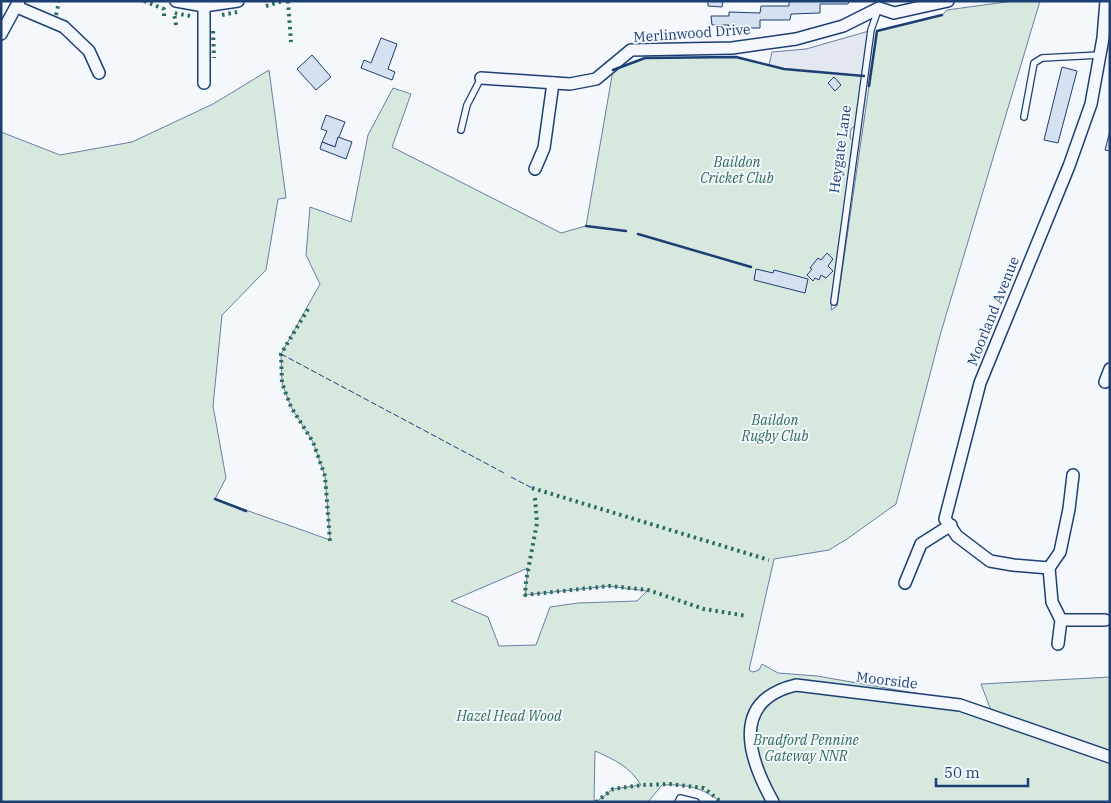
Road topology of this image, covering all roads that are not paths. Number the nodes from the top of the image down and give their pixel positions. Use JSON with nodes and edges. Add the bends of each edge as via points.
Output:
{"nodes":[{"id":1,"x":176,"y":1,"type":"edge"},
{"id":2,"x":238,"y":1,"type":"edge"},
{"id":3,"x":948,"y":1,"type":"edge"},
{"id":4,"x":1106,"y":1,"type":"edge"},
{"id":5,"x":18,"y":4,"type":"edge"},
{"id":6,"x":878,"y":5,"type":"edge"},
{"id":7,"x":204,"y":6,"type":"junction"},
{"id":8,"x":1,"y":34,"type":"edge"},
{"id":9,"x":1100,"y":56,"type":"junction"},
{"id":10,"x":98,"y":73,"type":"dead end"},
{"id":11,"x":481,"y":78,"type":"joint"},
{"id":12,"x":204,"y":83,"type":"dead end"},
{"id":13,"x":553,"y":83,"type":"junction"},
{"id":14,"x":1024,"y":117,"type":"dead end"},
{"id":15,"x":461,"y":130,"type":"dead end"},
{"id":16,"x":535,"y":169,"type":"dead end"},
{"id":17,"x":834,"y":302,"type":"dead end"},
{"id":18,"x":1110,"y":369,"type":"edge"},
{"id":19,"x":1105,"y":382,"type":"dead end"},
{"id":20,"x":1073,"y":475,"type":"dead end"},
{"id":21,"x":951,"y":525,"type":"junction"},
{"id":22,"x":1049,"y":568,"type":"junction"},
{"id":23,"x":905,"y":583,"type":"dead end"},
{"id":24,"x":1061,"y":620,"type":"junction"},
{"id":25,"x":1104,"y":620,"type":"dead end"},
{"id":26,"x":1058,"y":644,"type":"dead end"},
{"id":27,"x":1110,"y":758,"type":"edge"},
{"id":28,"x":678,"y":802,"type":"edge"},
{"id":29,"x":696,"y":802,"type":"edge"},
{"id":30,"x":773,"y":802,"type":"edge"}],
"edges":[{"from":1,"to":7,"type":"street"},
{"from":2,"to":7,"type":"street"},
{"from":3,"to":6,"type":"street","via":[[894,13]]},
{"from":4,"to":9,"type":"street","name":"Moorland Avenue"},
{"from":5,"to":8,"type":"street"},
{"from":5,"to":10,"type":"street","via":[[64,27],[89,51]]},
{"from":6,"to":13,"type":"street","name":"Merlinwood Drive","via":[[843,26],[796,39],[732,48],[631,50],[596,79],[570,84]]},
{"from":6,"to":17,"type":"lane","name":"Heygate Lane"},
{"from":7,"to":12,"type":"street"},
{"from":9,"to":14,"type":"lane","via":[[1042,58],[1034,63]]},
{"from":9,"to":21,"type":"street","name":"Moorland Avenue","via":[[1091,104],[1069,166],[980,383],[946,519]]},
{"from":11,"to":13,"type":"street","name":"Merlinwood Drive"},
{"from":11,"to":15,"type":"lane","via":[[466,105]]},
{"from":13,"to":16,"type":"street","via":[[544,148]]},
{"from":18,"to":19,"type":"street"},
{"from":20,"to":22,"type":"street","via":[[1060,552]]},
{"from":21,"to":22,"type":"street","via":[[957,536],[990,561]]},
{"from":21,"to":23,"type":"street","via":[[921,544]]},
{"from":22,"to":24,"type":"street","via":[[1052,602]]},
{"from":24,"to":25,"type":"street"},
{"from":24,"to":26,"type":"street"},
{"from":27,"to":30,"type":"street","name":"Moorside","via":[[960,704],[796,685],[768,699],[750,723],[755,766]]},
{"from":28,"to":29,"type":"lane","via":[[680,798]]}]}
